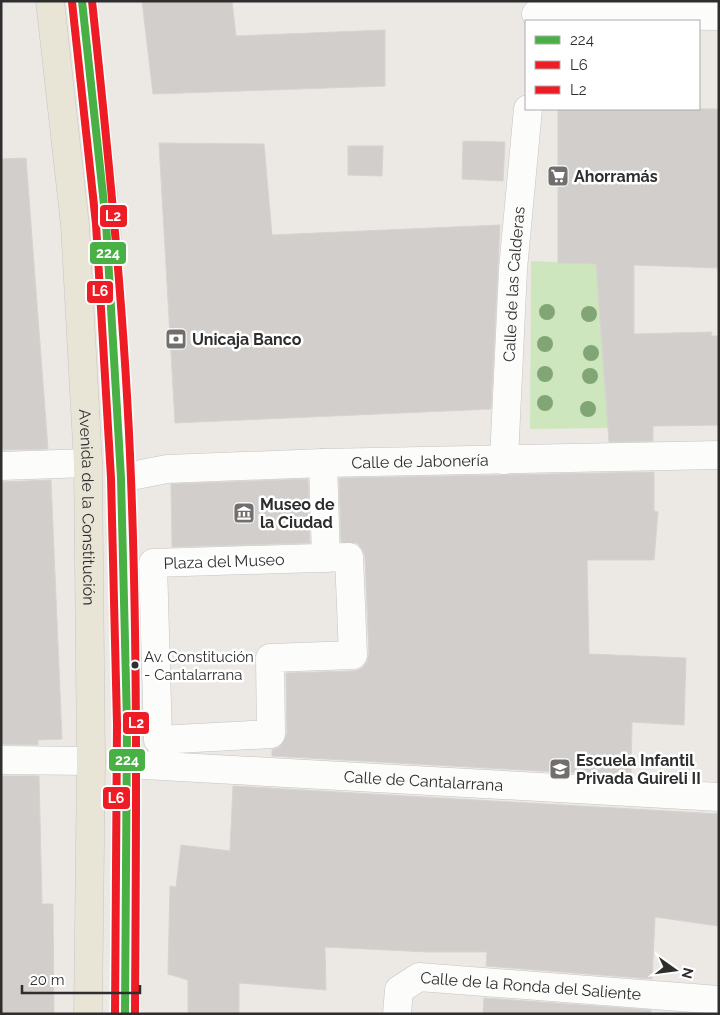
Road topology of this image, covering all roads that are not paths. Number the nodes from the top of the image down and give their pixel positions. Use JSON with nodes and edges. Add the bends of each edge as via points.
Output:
{"nodes":[{"id":1,"x":50,"y":1,"type":"edge"},
{"id":2,"x":82,"y":1,"type":"edge"},
{"id":3,"x":537,"y":12,"type":"edge"},
{"id":4,"x":719,"y":16,"type":"edge"},
{"id":5,"x":528,"y":110,"type":"edge"},
{"id":6,"x":719,"y":455,"type":"edge"},
{"id":7,"x":504,"y":460,"type":"junction"},
{"id":8,"x":88,"y":463,"type":"junction"},
{"id":9,"x":323,"y":463,"type":"junction"},
{"id":10,"x":1,"y":466,"type":"edge"},
{"id":11,"x":121,"y":478,"type":"junction"},
{"id":12,"x":326,"y":558,"type":"junction"},
{"id":13,"x":1,"y":760,"type":"edge"},
{"id":14,"x":91,"y":761,"type":"junction"},
{"id":15,"x":126,"y":764,"type":"junction"},
{"id":16,"x":719,"y":797,"type":"edge"},
{"id":17,"x":719,"y":1000,"type":"edge"},
{"id":18,"x":88,"y":1014,"type":"edge"},
{"id":19,"x":125,"y":1014,"type":"edge"},
{"id":20,"x":398,"y":1014,"type":"edge"}],
"edges":[{"from":1,"to":8,"type":"main road","name":"Avenida de la Constitución","via":[[75,225]]},
{"from":2,"to":11,"type":"main road","name":"Avenida de la Constitución","via":[[106,223]]},
{"from":3,"to":4,"type":"street"},
{"from":5,"to":7,"type":"street","name":"Calle de las Calderas","via":[[512,269]]},
{"from":6,"to":7,"type":"street","name":"Calle de Jabonería"},
{"from":7,"to":9,"type":"street","name":"Calle de Jabonería"},
{"from":8,"to":10,"type":"street"},
{"from":8,"to":14,"type":"main road","name":"Avenida de la Constitución"},
{"from":9,"to":11,"type":"street","name":"Calle de Jabonería","via":[[167,469]]},
{"from":9,"to":12,"type":"street"},
{"from":11,"to":15,"type":"main road","name":"Avenida de la Constitución"},
{"from":12,"to":12,"type":"street","name":"Plaza del Museo","via":[[153,563],[158,740],[272,734],[270,658],[353,655],[349,556]]},
{"from":13,"to":14,"type":"street"},
{"from":14,"to":18,"type":"main road","name":"Avenida de la Constitución"},
{"from":15,"to":16,"type":"street","name":"Calle de Cantalarrana"},
{"from":15,"to":19,"type":"main road","name":"Avenida de la Constitución"},
{"from":17,"to":20,"type":"street","name":"Calle de la Ronda del Saliente","via":[[419,978],[399,990]]}]}
